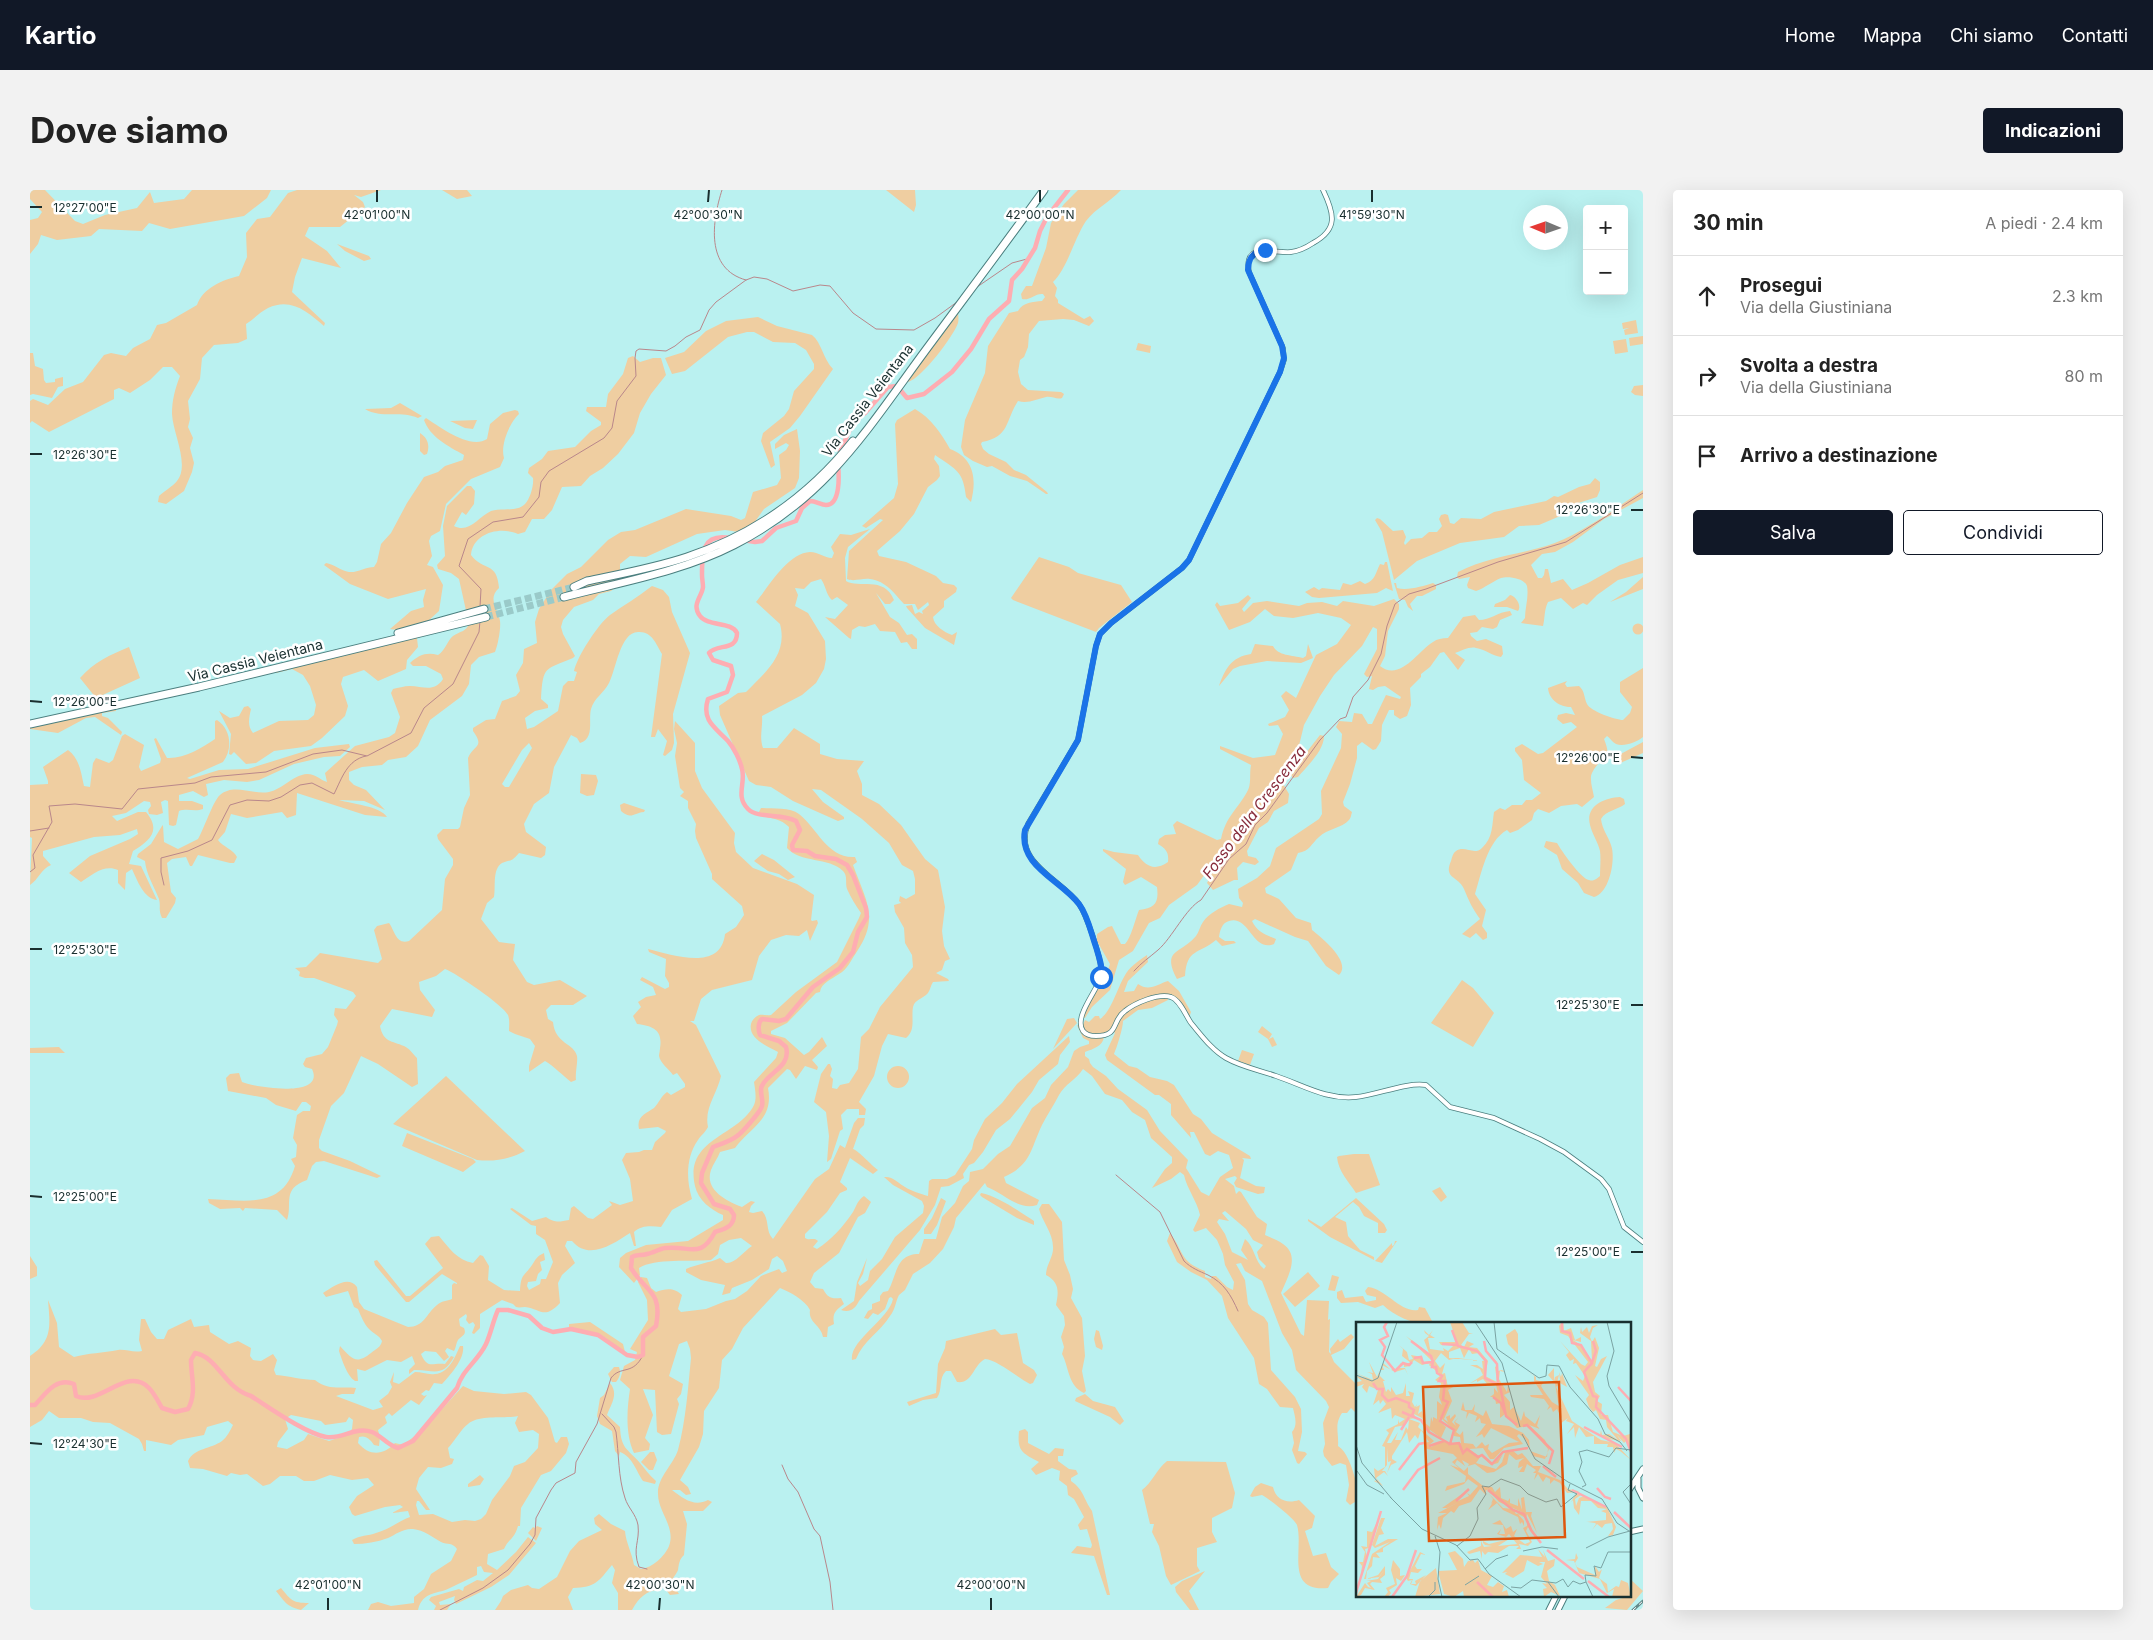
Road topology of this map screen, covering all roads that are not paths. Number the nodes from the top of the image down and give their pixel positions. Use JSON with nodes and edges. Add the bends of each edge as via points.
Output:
{"nodes":[{"id":1,"x":1040,"y":190,"type":"edge"},
{"id":2,"x":1044,"y":190,"type":"edge"},
{"id":3,"x":1322,"y":190,"type":"edge"},
{"id":4,"x":986,"y":266,"type":"junction"},
{"id":5,"x":908,"y":372,"type":"junction"},
{"id":6,"x":574,"y":587,"type":"tunnel mouth"},
{"id":7,"x":564,"y":597,"type":"tunnel mouth"},
{"id":8,"x":484,"y":609,"type":"tunnel mouth"},
{"id":9,"x":486,"y":617,"type":"tunnel mouth"},
{"id":10,"x":390,"y":637,"type":"junction"},
{"id":11,"x":30,"y":722,"type":"edge"},
{"id":12,"x":1643,"y":1242,"type":"edge"},
{"id":13,"x":1643,"y":1469,"type":"edge"},
{"id":14,"x":1639,"y":1476,"type":"junction"},
{"id":15,"x":1630,"y":1490,"type":"edge"},
{"id":16,"x":1630,"y":1491,"type":"edge"},
{"id":17,"x":1642,"y":1496,"type":"edge"},
{"id":18,"x":1643,"y":1529,"type":"edge"},
{"id":19,"x":1630,"y":1532,"type":"edge"},
{"id":20,"x":1564,"y":1598,"type":"edge"},
{"id":21,"x":1558,"y":1610,"type":"edge"}],
"edges":[{"from":1,"to":4,"type":"highway","name":"Via Cassia Veientana"},
{"from":2,"to":4,"type":"highway"},
{"from":3,"to":12,"type":"street","via":[[1332,214],[1326,234],[1294,252],[1259,251],[1248,261],[1248,272],[1283,350],[1280,372],[1189,560],[1111,623],[1099,637],[1079,737],[1025,830],[1025,846],[1031,859],[1077,902],[1091,931],[1102,974],[1081,1016],[1080,1024],[1086,1034],[1107,1035],[1126,1010],[1155,998],[1170,997],[1207,1042],[1224,1057],[1318,1093],[1353,1098],[1427,1085],[1450,1107],[1494,1118],[1532,1136],[1565,1153],[1601,1179],[1609,1189],[1622,1225]]},
{"from":4,"to":5,"type":"highway","name":"Via Cassia Veientana"},
{"from":5,"to":6,"type":"highway","name":"Via Cassia Veientana","via":[[837,460],[787,506],[756,526],[678,560],[587,581]]},
{"from":5,"to":7,"type":"highway","name":"Via Cassia Veientana","via":[[838,467],[773,523],[694,562]]},
{"from":8,"to":10,"type":"highway","name":"Via Cassia Veientana"},
{"from":9,"to":10,"type":"highway","name":"Via Cassia Veientana"},
{"from":10,"to":11,"type":"highway","name":"Via Cassia Veientana"},
{"from":13,"to":14,"type":"main road"},
{"from":14,"to":15,"type":"main road"},
{"from":14,"to":17,"type":"main road"},
{"from":16,"to":17,"type":"main road"},
{"from":18,"to":19,"type":"main road"},
{"from":20,"to":21,"type":"main road"}]}
